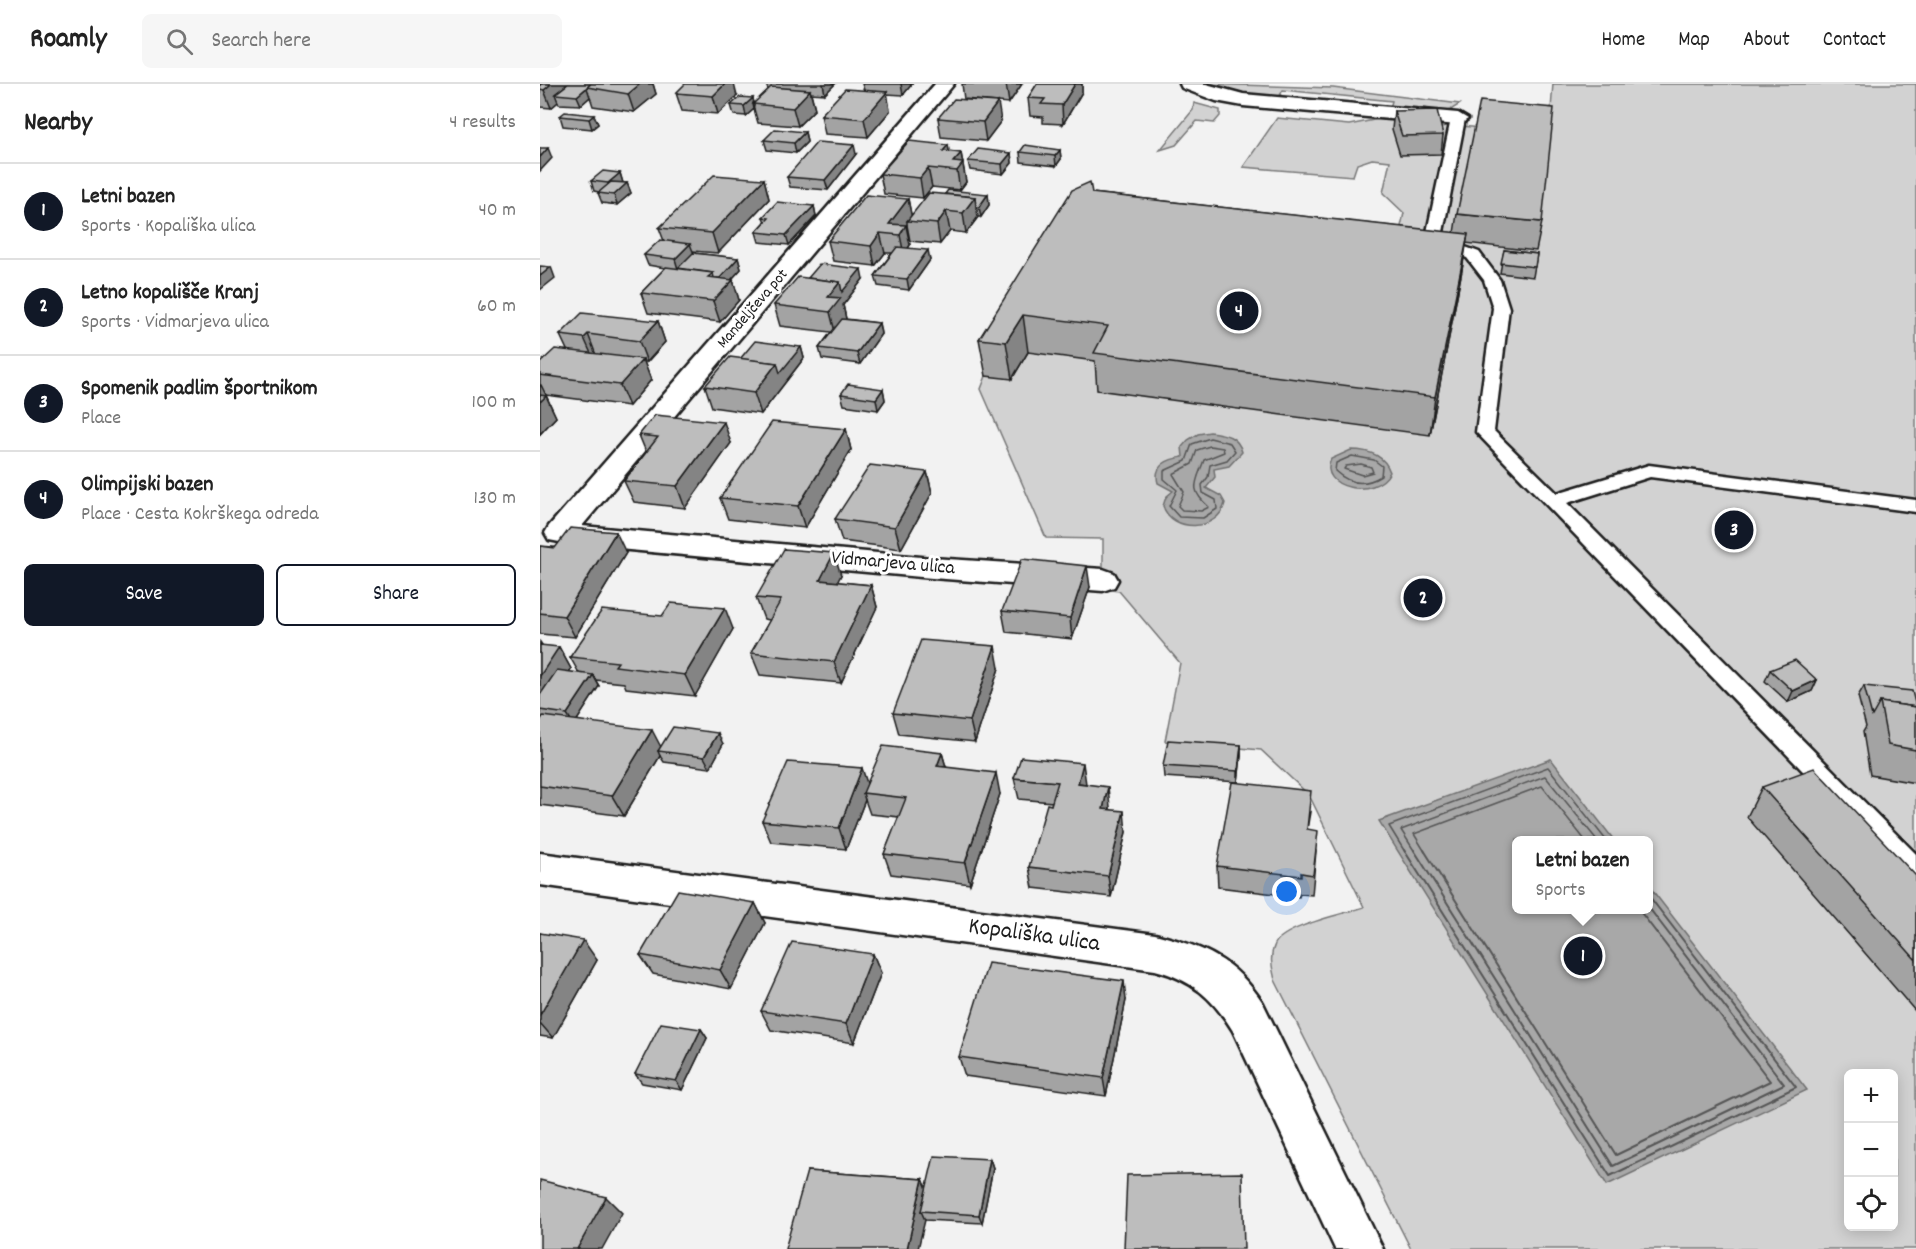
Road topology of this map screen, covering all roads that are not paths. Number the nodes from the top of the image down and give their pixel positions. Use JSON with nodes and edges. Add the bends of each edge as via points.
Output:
{"nodes":[{"id":1,"x":945,"y":84,"type":"edge"},
{"id":2,"x":1189,"y":84,"type":"edge"},
{"id":3,"x":1458,"y":119,"type":"joint"},
{"id":4,"x":1553,"y":501,"type":"junction"},
{"id":5,"x":1916,"y":506,"type":"edge"},
{"id":6,"x":550,"y":532,"type":"edge"},
{"id":7,"x":1103,"y":580,"type":"dead end"},
{"id":8,"x":540,"y":869,"type":"edge"},
{"id":9,"x":1916,"y":871,"type":"edge"},
{"id":10,"x":1359,"y":1249,"type":"edge"}],
"edges":[{"from":1,"to":6,"type":"street","name":"Mandeljčeva pot"},
{"from":2,"to":3,"type":"street","via":[[1243,100]]},
{"from":3,"to":4,"type":"lane","via":[[1435,232],[1443,244],[1473,255],[1492,280],[1501,308],[1485,432]]},
{"from":4,"to":5,"type":"lane","via":[[1649,471]]},
{"from":4,"to":9,"type":"lane"},
{"from":6,"to":7,"type":"street","name":"Vidmarjeva ulica"},
{"from":8,"to":10,"type":"street","name":"Kopališka ulica","via":[[1155,952],[1190,961],[1216,974],[1235,994]]}]}
